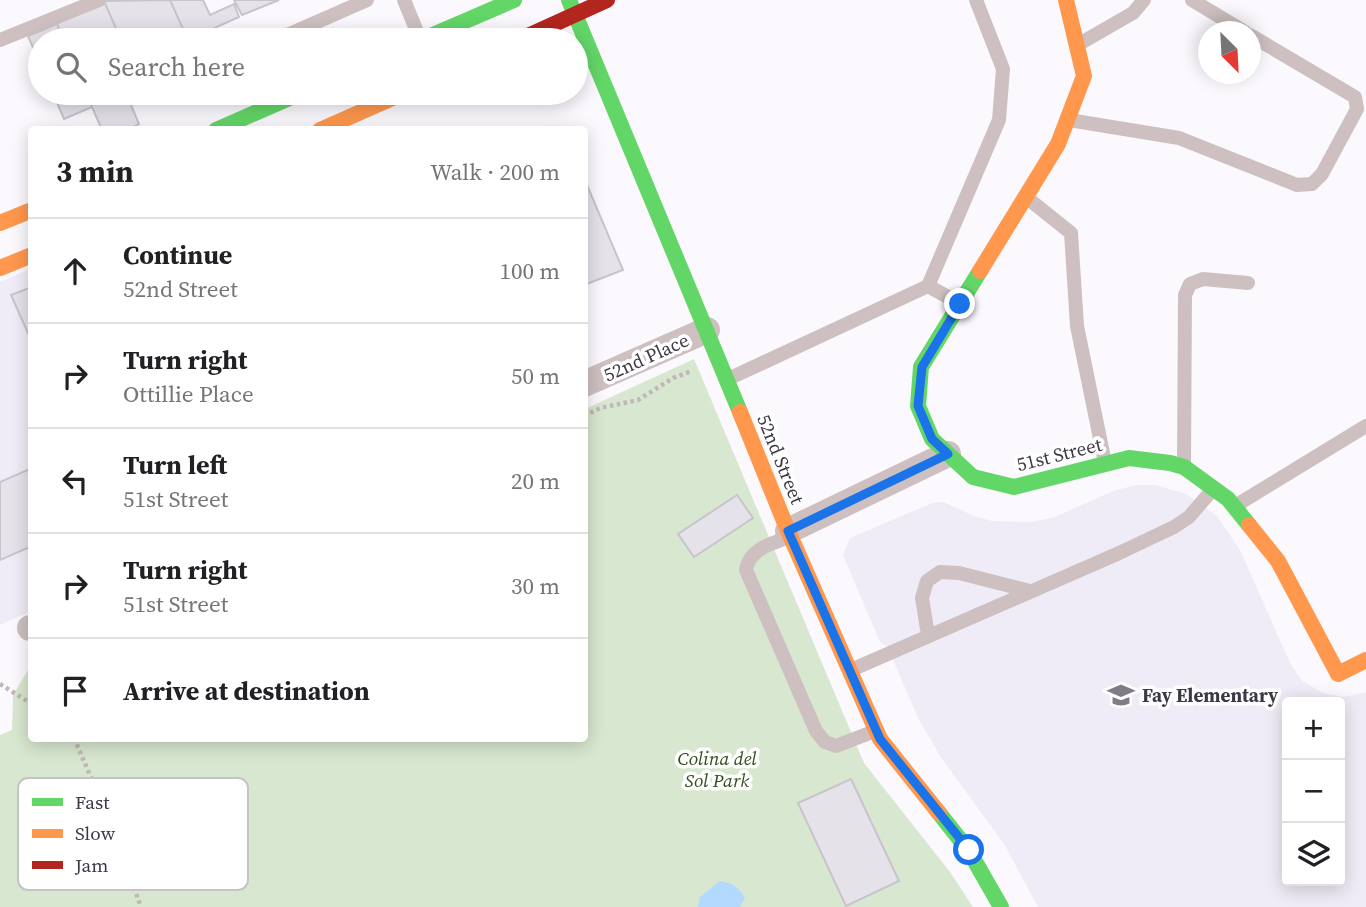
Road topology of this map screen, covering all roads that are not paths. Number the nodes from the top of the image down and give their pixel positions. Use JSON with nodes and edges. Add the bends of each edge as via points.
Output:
{"nodes":[{"id":1,"x":99,"y":0,"type":"edge"},
{"id":2,"x":367,"y":0,"type":"edge"},
{"id":3,"x":404,"y":0,"type":"edge"},
{"id":4,"x":514,"y":0,"type":"edge"},
{"id":5,"x":607,"y":0,"type":"edge"},
{"id":6,"x":976,"y":0,"type":"edge"},
{"id":7,"x":1066,"y":0,"type":"edge"},
{"id":8,"x":1144,"y":0,"type":"edge"},
{"id":9,"x":1192,"y":0,"type":"edge"},
{"id":10,"x":572,"y":7,"type":"edge"},
{"id":11,"x":1227,"y":21,"type":"edge"},
{"id":12,"x":30,"y":28,"type":"edge"},
{"id":13,"x":303,"y":28,"type":"edge"},
{"id":14,"x":416,"y":28,"type":"edge"},
{"id":15,"x":449,"y":28,"type":"edge"},
{"id":16,"x":538,"y":28,"type":"edge"},
{"id":17,"x":581,"y":28,"type":"edge"},
{"id":18,"x":28,"y":29,"type":"edge"},
{"id":19,"x":0,"y":40,"type":"edge"},
{"id":20,"x":1261,"y":41,"type":"edge"},
{"id":21,"x":588,"y":45,"type":"edge"},
{"id":22,"x":1076,"y":46,"type":"junction"},
{"id":23,"x":262,"y":105,"type":"edge"},
{"id":24,"x":377,"y":105,"type":"edge"},
{"id":25,"x":1068,"y":120,"type":"junction"},
{"id":26,"x":223,"y":126,"type":"edge"},
{"id":27,"x":329,"y":126,"type":"edge"},
{"id":28,"x":1026,"y":197,"type":"junction"},
{"id":29,"x":28,"y":212,"type":"edge"},
{"id":30,"x":0,"y":223,"type":"edge"},
{"id":31,"x":28,"y":257,"type":"edge"},
{"id":32,"x":0,"y":268,"type":"edge"},
{"id":33,"x":1248,"y":283,"type":"dead end"},
{"id":34,"x":928,"y":286,"type":"junction"},
{"id":35,"x":960,"y":304,"type":"junction"},
{"id":36,"x":707,"y":330,"type":"junction"},
{"id":37,"x":727,"y":379,"type":"junction"},
{"id":38,"x":588,"y":382,"type":"edge"},
{"id":39,"x":1366,"y":426,"type":"edge"},
{"id":40,"x":948,"y":454,"type":"junction"},
{"id":41,"x":1105,"y":465,"type":"junction"},
{"id":42,"x":1184,"y":467,"type":"junction"},
{"id":43,"x":1214,"y":488,"type":"junction"},
{"id":44,"x":1234,"y":506,"type":"junction"},
{"id":45,"x":789,"y":534,"type":"junction"},
{"id":46,"x":1030,"y":591,"type":"junction"},
{"id":47,"x":928,"y":635,"type":"junction"},
{"id":48,"x":1366,"y":660,"type":"edge"},
{"id":49,"x":850,"y":671,"type":"junction"},
{"id":50,"x":877,"y":731,"type":"junction"},
{"id":51,"x":1001,"y":907,"type":"edge"}],
"edges":[{"from":1,"to":12,"type":"lane"},
{"from":2,"to":13,"type":"lane"},
{"from":3,"to":14,"type":"lane"},
{"from":4,"to":15,"type":"street"},
{"from":5,"to":10,"type":"street"},
{"from":6,"to":34,"type":"lane","via":[[1003,69],[999,120]]},
{"from":7,"to":22,"type":"street","name":"51st Street"},
{"from":8,"to":22,"type":"lane","via":[[1133,13]]},
{"from":9,"to":11,"type":"lane"},
{"from":10,"to":16,"type":"street"},
{"from":10,"to":17,"type":"street","name":"52nd Street"},
{"from":18,"to":19,"type":"lane"},
{"from":20,"to":25,"type":"lane","via":[[1355,97],[1357,109],[1312,184],[1297,185],[1179,138]]},
{"from":21,"to":36,"type":"street","name":"52nd Street"},
{"from":22,"to":25,"type":"street","name":"51st Street","via":[[1084,76]]},
{"from":23,"to":26,"type":"street"},
{"from":24,"to":27,"type":"street"},
{"from":25,"to":28,"type":"street","name":"51st Street"},
{"from":28,"to":35,"type":"street","name":"51st Street"},
{"from":28,"to":41,"type":"lane","via":[[1070,233],[1077,326]]},
{"from":29,"to":30,"type":"street"},
{"from":31,"to":32,"type":"street"},
{"from":33,"to":42,"type":"lane","via":[[1203,279],[1190,284],[1185,295]]},
{"from":34,"to":35,"type":"lane"},
{"from":34,"to":37,"type":"lane"},
{"from":35,"to":40,"type":"street","name":"51st Street","via":[[922,367],[918,406],[932,439]]},
{"from":36,"to":37,"type":"street","name":"52nd Street"},
{"from":36,"to":38,"type":"street","name":"52nd Place"},
{"from":37,"to":45,"type":"street","name":"52nd Street"},
{"from":39,"to":44,"type":"lane"},
{"from":40,"to":41,"type":"street","name":"51st Street","via":[[973,477],[1014,487]]},
{"from":40,"to":45,"type":"street"},
{"from":41,"to":42,"type":"street","name":"51st Street","via":[[1129,458]]},
{"from":42,"to":43,"type":"street","name":"51st Street"},
{"from":43,"to":44,"type":"street","name":"51st Street"},
{"from":43,"to":46,"type":"lane","via":[[1174,527]]},
{"from":44,"to":48,"type":"street","name":"51st Street","via":[[1278,561],[1338,674]]},
{"from":45,"to":49,"type":"street","name":"52nd Street"},
{"from":45,"to":50,"type":"lane","via":[[758,550],[747,561],[746,570],[816,732],[836,746]]},
{"from":46,"to":47,"type":"lane"},
{"from":46,"to":47,"type":"lane","via":[[940,572],[927,581],[922,598]]},
{"from":47,"to":49,"type":"lane"},
{"from":49,"to":50,"type":"street","name":"52nd Street"},
{"from":50,"to":51,"type":"street","name":"52nd Street","via":[[969,850]]}]}
